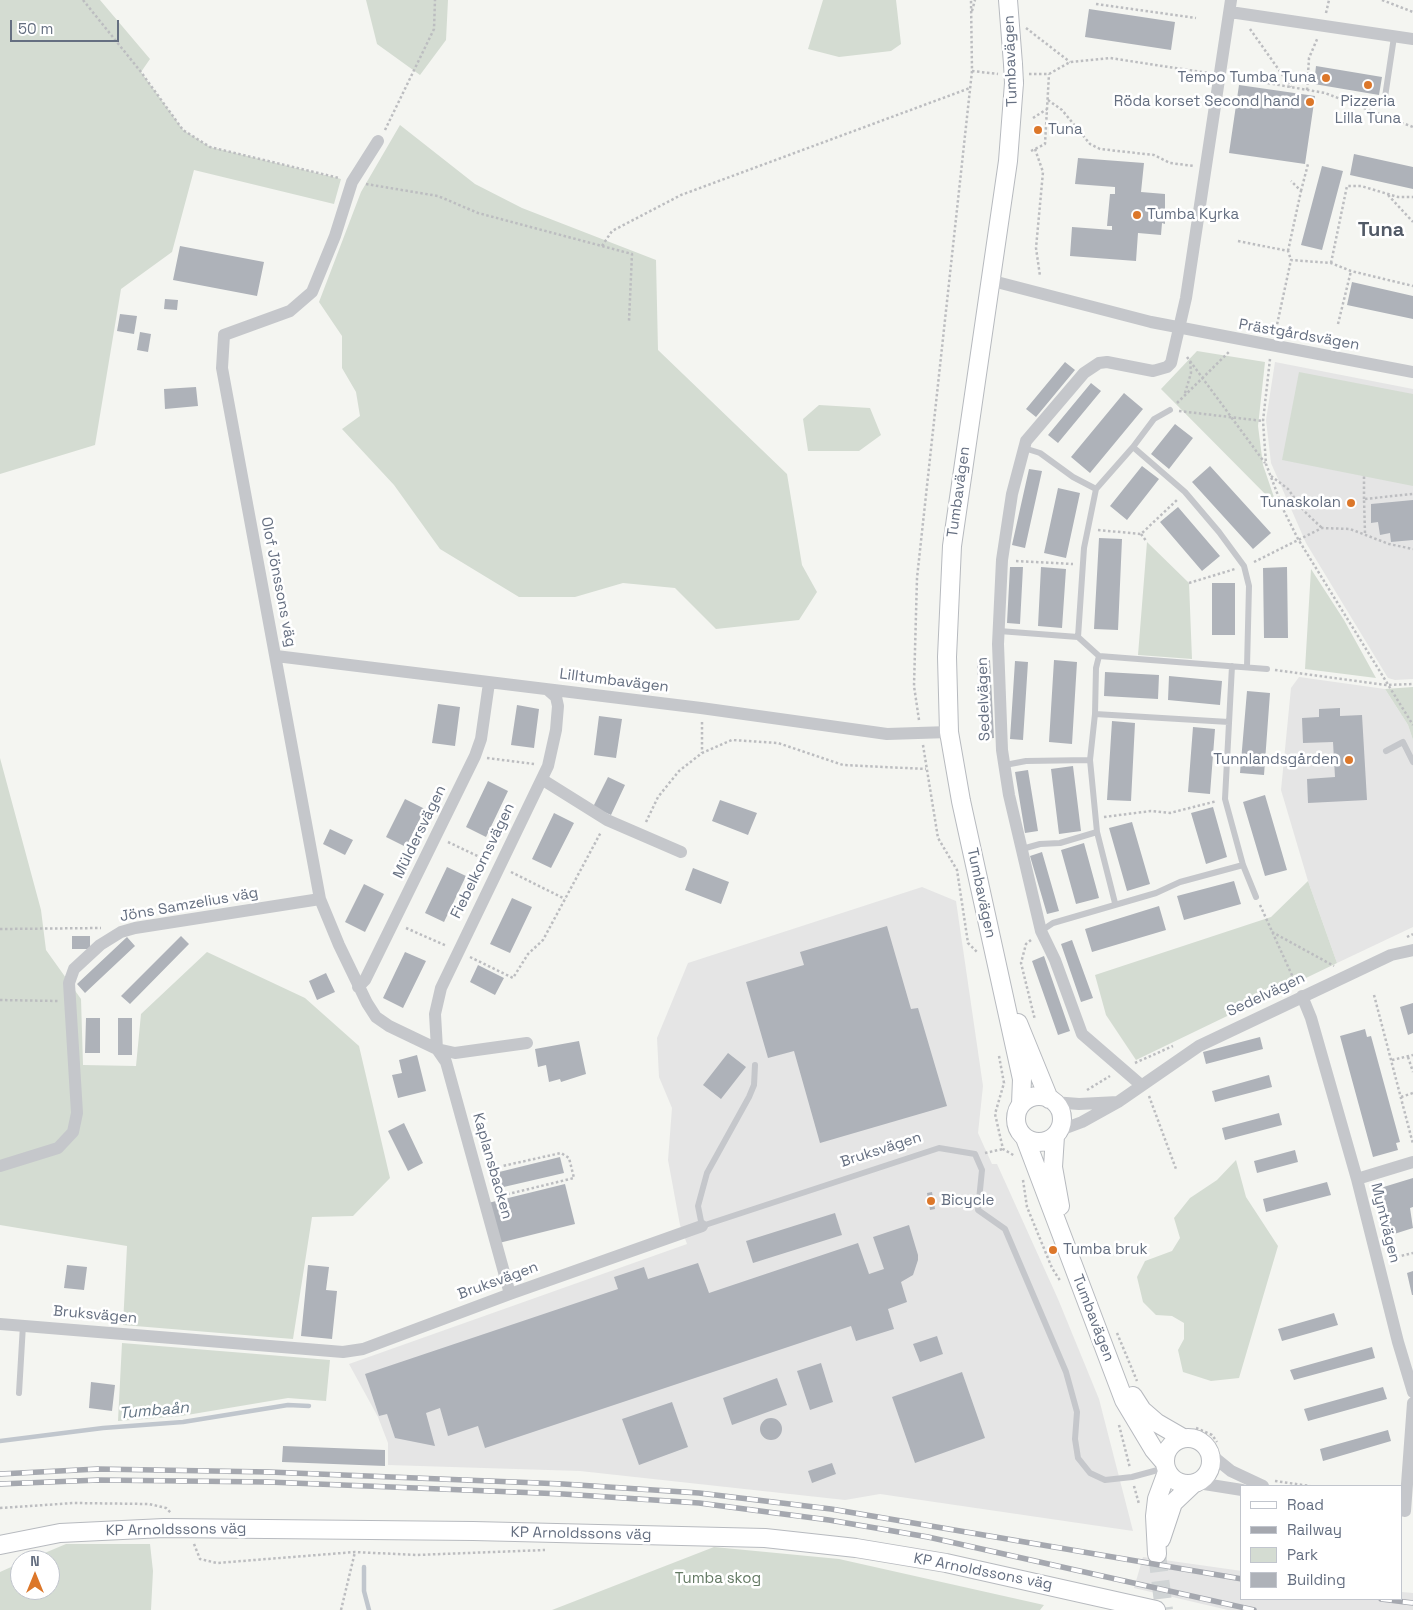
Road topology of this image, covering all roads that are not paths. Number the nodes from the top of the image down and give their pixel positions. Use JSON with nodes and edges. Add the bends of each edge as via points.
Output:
{"nodes":[{"id":1,"x":1009,"y":7,"type":"edge"},
{"id":2,"x":1233,"y":9,"type":"edge"},
{"id":3,"x":1394,"y":37,"type":"junction"},
{"id":4,"x":1413,"y":39,"type":"edge"},
{"id":5,"x":1385,"y":98,"type":"dead end"},
{"id":6,"x":378,"y":141,"type":"road end"},
{"id":7,"x":989,"y":280,"type":"junction"},
{"id":8,"x":1180,"y":328,"type":"junction"},
{"id":9,"x":1413,"y":372,"type":"edge"},
{"id":10,"x":1170,"y":410,"type":"road end"},
{"id":11,"x":1133,"y":447,"type":"junction"},
{"id":12,"x":1024,"y":448,"type":"junction"},
{"id":13,"x":1096,"y":489,"type":"junction"},
{"id":14,"x":999,"y":631,"type":"junction"},
{"id":15,"x":1078,"y":637,"type":"junction"},
{"id":16,"x":276,"y":656,"type":"junction"},
{"id":17,"x":1099,"y":656,"type":"junction"},
{"id":18,"x":1232,"y":666,"type":"junction"},
{"id":19,"x":1247,"y":668,"type":"junction"},
{"id":20,"x":1267,"y":669,"type":"road end"},
{"id":21,"x":489,"y":683,"type":"junction"},
{"id":22,"x":548,"y":690,"type":"junction"},
{"id":23,"x":1095,"y":714,"type":"junction"},
{"id":24,"x":1229,"y":722,"type":"junction"},
{"id":25,"x":949,"y":732,"type":"junction"},
{"id":26,"x":1386,"y":750,"type":"dead end"},
{"id":27,"x":1090,"y":760,"type":"junction"},
{"id":28,"x":1413,"y":762,"type":"edge"},
{"id":29,"x":1005,"y":765,"type":"junction"},
{"id":30,"x":543,"y":780,"type":"junction"},
{"id":31,"x":1097,"y":832,"type":"junction"},
{"id":32,"x":1022,"y":849,"type":"junction"},
{"id":33,"x":681,"y":852,"type":"dead end"},
{"id":34,"x":1243,"y":865,"type":"junction"},
{"id":35,"x":1256,"y":897,"type":"road end"},
{"id":36,"x":320,"y":899,"type":"junction"},
{"id":37,"x":1115,"y":903,"type":"junction"},
{"id":38,"x":1042,"y":930,"type":"junction"},
{"id":39,"x":1413,"y":950,"type":"edge"},
{"id":40,"x":1000,"y":982,"type":"junction"},
{"id":41,"x":358,"y":987,"type":"junction"},
{"id":42,"x":1302,"y":996,"type":"junction"},
{"id":43,"x":527,"y":1043,"type":"dead end"},
{"id":44,"x":437,"y":1049,"type":"junction"},
{"id":45,"x":755,"y":1065,"type":"dead end"},
{"id":46,"x":1141,"y":1085,"type":"junction"},
{"id":47,"x":1051,"y":1100,"type":"junction"},
{"id":48,"x":1118,"y":1102,"type":"junction"},
{"id":49,"x":1021,"y":1104,"type":"junction"},
{"id":50,"x":1056,"y":1133,"type":"junction"},
{"id":51,"x":1025,"y":1138,"type":"junction"},
{"id":52,"x":1413,"y":1162,"type":"edge"},
{"id":53,"x":0,"y":1166,"type":"edge"},
{"id":54,"x":1356,"y":1178,"type":"junction"},
{"id":55,"x":702,"y":1226,"type":"junction"},
{"id":56,"x":510,"y":1294,"type":"junction"},
{"id":57,"x":0,"y":1324,"type":"edge"},
{"id":58,"x":23,"y":1325,"type":"junction"},
{"id":59,"x":1413,"y":1392,"type":"edge"},
{"id":60,"x":19,"y":1393,"type":"dead end"},
{"id":61,"x":1413,"y":1403,"type":"edge"},
{"id":62,"x":1183,"y":1438,"type":"junction"},
{"id":63,"x":1210,"y":1454,"type":"junction"},
{"id":64,"x":1166,"y":1468,"type":"junction"},
{"id":65,"x":1195,"y":1484,"type":"junction"},
{"id":66,"x":1261,"y":1485,"type":"edge"},
{"id":67,"x":1240,"y":1490,"type":"edge"},
{"id":68,"x":1407,"y":1511,"type":"edge"},
{"id":69,"x":0,"y":1545,"type":"edge"},
{"id":70,"x":1156,"y":1610,"type":"edge"}],
"edges":[{"from":1,"to":7,"type":"main road","name":"Tumbavägen","bridge":true,"via":[[1014,64],[1022,78]]},
{"from":2,"to":3,"type":"street"},
{"from":2,"to":8,"type":"street"},
{"from":3,"to":4,"type":"street"},
{"from":3,"to":5,"type":"lane"},
{"from":6,"to":16,"type":"street","name":"Olof Jönssons väg","via":[[352,182],[312,292],[290,311],[224,335],[222,368]]},
{"from":7,"to":8,"type":"street","name":"Prästgårdsvägen"},
{"from":7,"to":25,"type":"main road","name":"Tumbavägen","via":[[952,546],[947,658]]},
{"from":8,"to":9,"type":"street","name":"Prästgårdsvägen"},
{"from":8,"to":12,"type":"street","via":[[1171,363],[1159,370],[1107,362],[1090,368],[1026,441]]},
{"from":10,"to":11,"type":"lane","via":[[1154,420]]},
{"from":11,"to":13,"type":"lane"},
{"from":11,"to":19,"type":"lane","via":[[1185,492],[1244,566],[1249,586]]},
{"from":12,"to":13,"type":"lane","via":[[1040,453]]},
{"from":12,"to":14,"type":"street","via":[[1012,494],[1002,560]]},
{"from":13,"to":15,"type":"lane","via":[[1083,565]]},
{"from":14,"to":15,"type":"lane"},
{"from":14,"to":29,"type":"street","name":"Sedelvägen"},
{"from":15,"to":17,"type":"lane"},
{"from":16,"to":21,"type":"street","name":"Lilltumbavägen"},
{"from":16,"to":36,"type":"street","name":"Olof Jönssons väg"},
{"from":17,"to":18,"type":"lane"},
{"from":17,"to":23,"type":"lane"},
{"from":18,"to":19,"type":"lane"},
{"from":18,"to":24,"type":"lane"},
{"from":19,"to":20,"type":"lane"},
{"from":21,"to":22,"type":"street","name":"Lilltumbavägen"},
{"from":21,"to":41,"type":"street","name":"Müldersvägen","via":[[481,739],[475,756],[365,980]]},
{"from":22,"to":25,"type":"street","name":"Lilltumbavägen","via":[[886,734]]},
{"from":22,"to":30,"type":"street","name":"Fiebelkornsvägen","via":[[556,697],[558,706],[556,730]]},
{"from":23,"to":24,"type":"lane"},
{"from":23,"to":27,"type":"lane"},
{"from":24,"to":34,"type":"lane","via":[[1225,798]]},
{"from":25,"to":40,"type":"main road","name":"Tumbavägen"},
{"from":26,"to":28,"type":"lane","via":[[1403,742]]},
{"from":27,"to":29,"type":"lane"},
{"from":27,"to":31,"type":"lane"},
{"from":29,"to":32,"type":"street","name":"Sedelvägen"},
{"from":30,"to":33,"type":"street","via":[[607,820]]},
{"from":30,"to":44,"type":"street","name":"Fiebelkornsvägen","via":[[437,999]]},
{"from":31,"to":32,"type":"lane","via":[[1060,843]]},
{"from":31,"to":37,"type":"lane"},
{"from":32,"to":38,"type":"street","name":"Sedelvägen"},
{"from":34,"to":35,"type":"lane"},
{"from":34,"to":37,"type":"lane"},
{"from":36,"to":41,"type":"street","name":"Olof Jönssons väg"},
{"from":36,"to":53,"type":"street","name":"Jöns Samzelius väg","via":[[121,932],[100,945],[74,969],[69,983],[77,1114],[73,1132],[65,1142],[51,1150]]},
{"from":37,"to":38,"type":"lane"},
{"from":38,"to":46,"type":"street","name":"Sedelvägen","via":[[1082,1034]]},
{"from":39,"to":42,"type":"street","name":"Sedelvägen","via":[[1391,955]]},
{"from":40,"to":47,"type":"main road","name":"Tumbavägen"},
{"from":40,"to":49,"type":"main road","name":"Tumbavägen","via":[[1022,1079]]},
{"from":41,"to":44,"type":"street","name":"Olof Jönssons väg","via":[[376,1017]]},
{"from":42,"to":46,"type":"street","name":"Sedelvägen","via":[[1199,1046]]},
{"from":42,"to":54,"type":"street","name":"Myntvägen"},
{"from":43,"to":44,"type":"street","name":"Olof Jönssons väg","via":[[455,1053]]},
{"from":44,"to":56,"type":"street","name":"Kaplansbacken","via":[[446,1062]]},
{"from":45,"to":55,"type":"lane","via":[[750,1097],[705,1179],[698,1206]]},
{"from":46,"to":48,"type":"street","name":"Sedelvägen"},
{"from":47,"to":48,"type":"street","via":[[1078,1104]]},
{"from":47,"to":49,"type":"main road","via":[[1034,1097]]},
{"from":47,"to":50,"type":"main road","via":[[1061,1114]]},
{"from":48,"to":50,"type":"street","name":"Sedelvägen"},
{"from":49,"to":51,"type":"main road","via":[[1016,1120]]},
{"from":50,"to":51,"type":"main road","via":[[1041,1142]]},
{"from":50,"to":62,"type":"main road","name":"Tumbavägen","via":[[1053,1167],[1058,1201],[1133,1397],[1157,1423]]},
{"from":51,"to":64,"type":"main road","name":"Tumbavägen","via":[[1124,1400]]},
{"from":52,"to":54,"type":"street","name":"Myntvägen"},
{"from":54,"to":59,"type":"street","name":"Myntvägen"},
{"from":55,"to":56,"type":"street","name":"Bruksvägen"},
{"from":55,"to":64,"type":"lane","name":"Bruksvägen","via":[[939,1148],[975,1154],[982,1170],[978,1210],[1005,1229],[1066,1372],[1077,1412],[1075,1439],[1078,1458],[1090,1473],[1105,1480]]},
{"from":56,"to":58,"type":"street","name":"Bruksvägen","via":[[363,1349],[343,1352]]},
{"from":57,"to":58,"type":"street","name":"Bruksvägen"},
{"from":58,"to":60,"type":"lane"},
{"from":61,"to":68,"type":"street"},
{"from":62,"to":63,"type":"main road","via":[[1199,1441]]},
{"from":62,"to":64,"type":"main road","via":[[1168,1449]]},
{"from":63,"to":65,"type":"main road","via":[[1210,1469]]},
{"from":63,"to":66,"type":"street","via":[[1231,1471]]},
{"from":64,"to":65,"type":"main road","via":[[1172,1479]]},
{"from":64,"to":65,"type":"main road","via":[[1155,1516],[1157,1554],[1173,1504]]},
{"from":65,"to":67,"type":"street"},
{"from":69,"to":70,"type":"main road","name":"KP Arnoldssons väg","via":[[60,1533],[164,1528],[765,1538],[856,1548],[946,1563]]}]}
